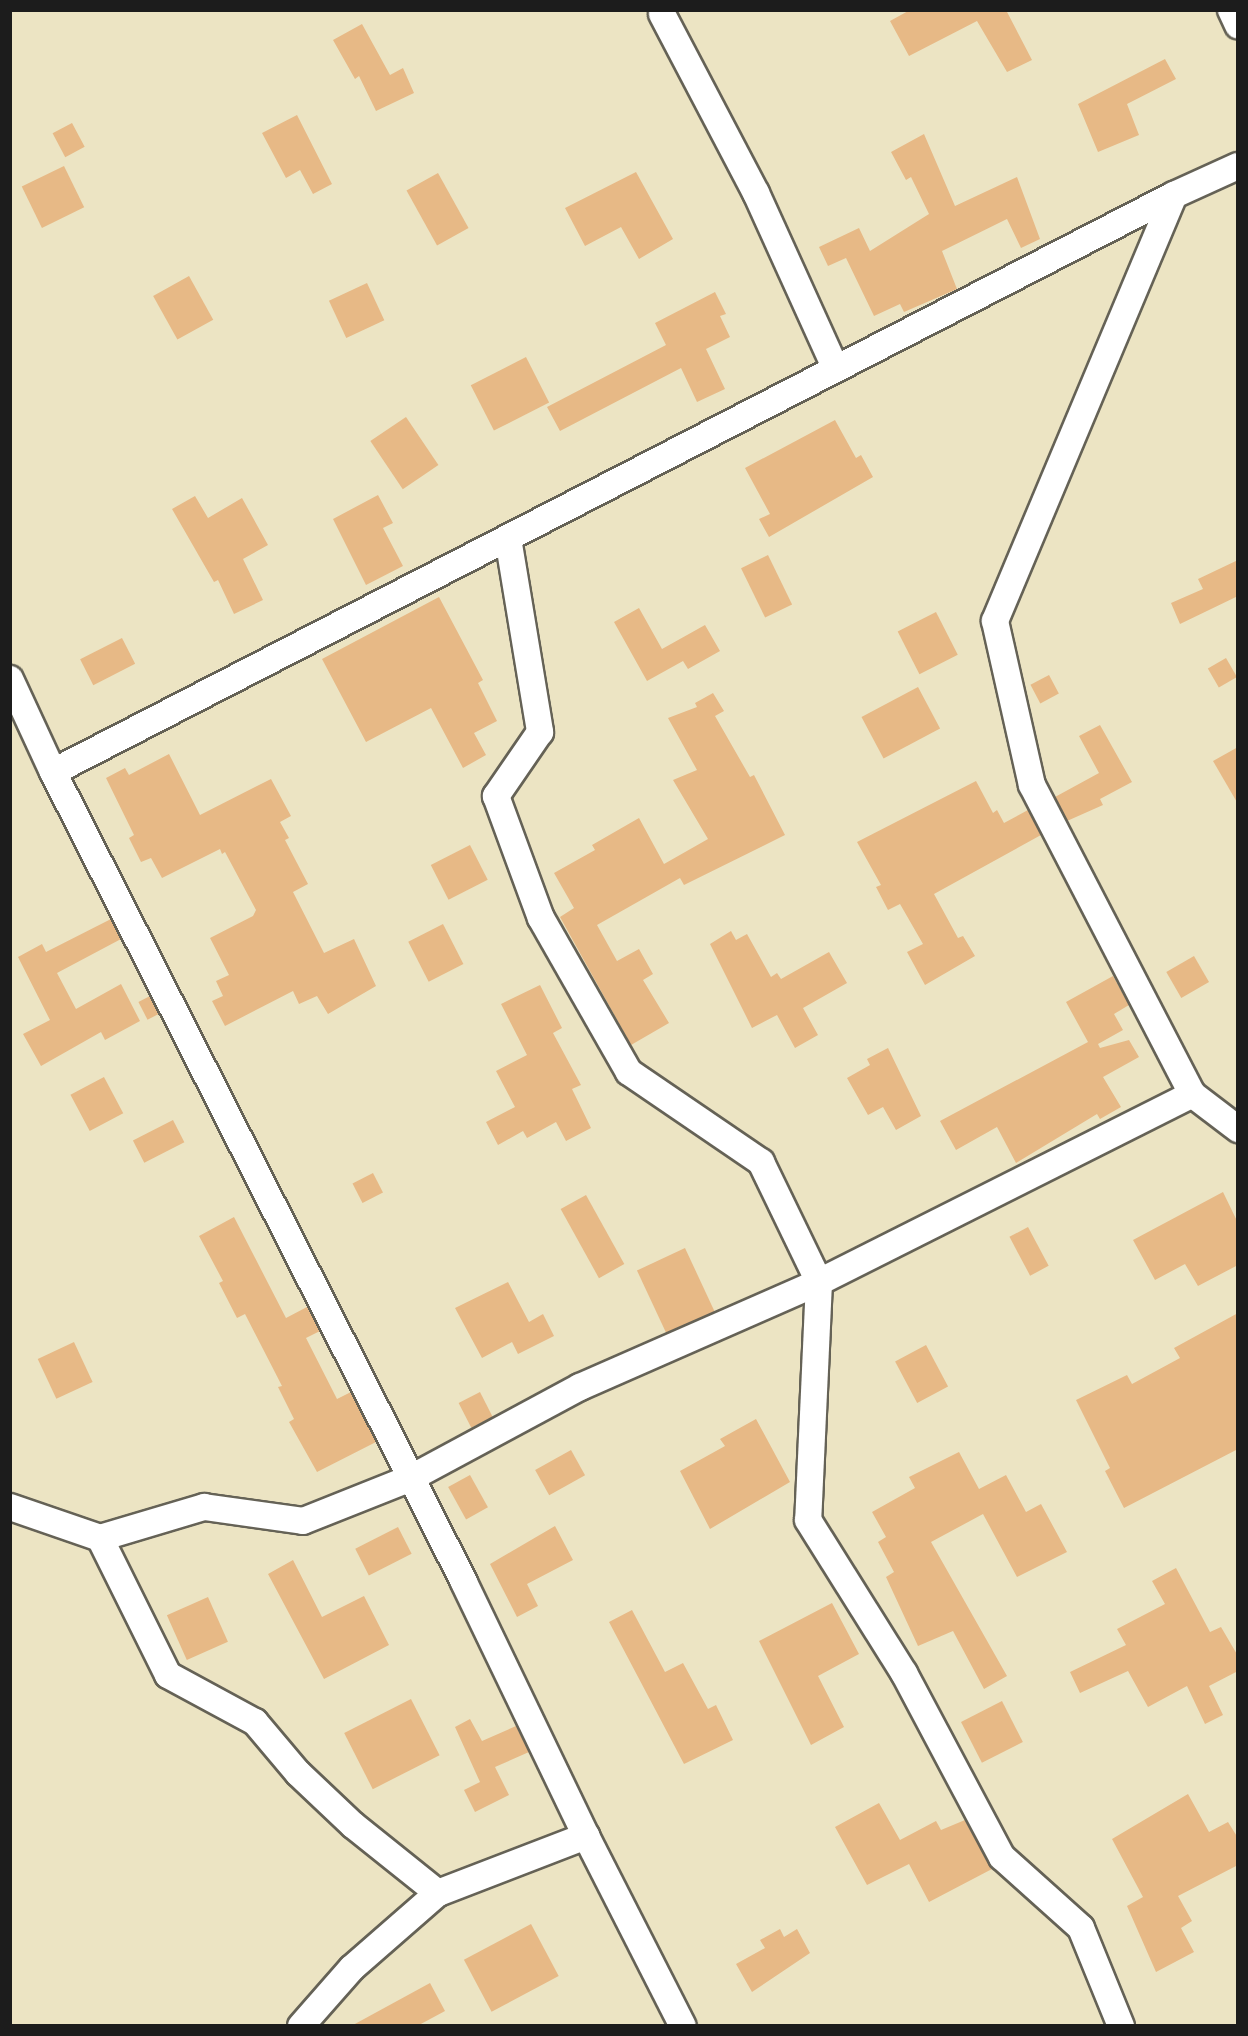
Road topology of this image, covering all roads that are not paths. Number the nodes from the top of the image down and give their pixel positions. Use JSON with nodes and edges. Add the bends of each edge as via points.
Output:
{"nodes":[{"id":1,"x":1231,"y":10,"type":"edge"},
{"id":2,"x":662,"y":14,"type":"dead end"},
{"id":3,"x":1238,"y":25,"type":"edge"},
{"id":4,"x":1238,"y":166,"type":"edge"},
{"id":5,"x":1174,"y":195,"type":"junction"},
{"id":6,"x":836,"y":369,"type":"junction"},
{"id":7,"x":508,"y":538,"type":"junction"},
{"id":8,"x":10,"y":679,"type":"edge"},
{"id":9,"x":53,"y":772,"type":"junction"},
{"id":10,"x":1192,"y":1094,"type":"junction"},
{"id":11,"x":1238,"y":1129,"type":"edge"},
{"id":12,"x":819,"y":1282,"type":"junction"},
{"id":13,"x":411,"y":1478,"type":"junction"},
{"id":14,"x":10,"y":1507,"type":"edge"},
{"id":15,"x":100,"y":1538,"type":"junction"},
{"id":16,"x":586,"y":1836,"type":"junction"},
{"id":17,"x":438,"y":1893,"type":"junction"},
{"id":18,"x":301,"y":2025,"type":"edge"},
{"id":19,"x":683,"y":2025,"type":"edge"},
{"id":20,"x":1121,"y":2025,"type":"edge"}],
"edges":[{"from":1,"to":3,"type":"street"},
{"from":2,"to":6,"type":"street","via":[[756,193]]},
{"from":4,"to":5,"type":"street"},
{"from":5,"to":6,"type":"street"},
{"from":5,"to":10,"type":"street","via":[[995,621],[1032,785]]},
{"from":6,"to":7,"type":"street"},
{"from":7,"to":9,"type":"street"},
{"from":7,"to":12,"type":"street","via":[[540,732],[496,796],[541,918],[629,1072],[760,1162]]},
{"from":8,"to":9,"type":"street"},
{"from":9,"to":13,"type":"street"},
{"from":10,"to":11,"type":"street"},
{"from":10,"to":12,"type":"street"},
{"from":12,"to":13,"type":"street","via":[[580,1387]]},
{"from":12,"to":20,"type":"street","via":[[808,1520],[904,1673],[1002,1857],[1082,1928]]},
{"from":13,"to":15,"type":"street","via":[[303,1521],[204,1507]]},
{"from":13,"to":16,"type":"street"},
{"from":14,"to":15,"type":"street"},
{"from":15,"to":17,"type":"street","via":[[168,1675],[255,1722],[298,1773],[353,1825]]},
{"from":16,"to":17,"type":"street"},
{"from":16,"to":19,"type":"street"},
{"from":17,"to":18,"type":"street","via":[[352,1968]]}]}
